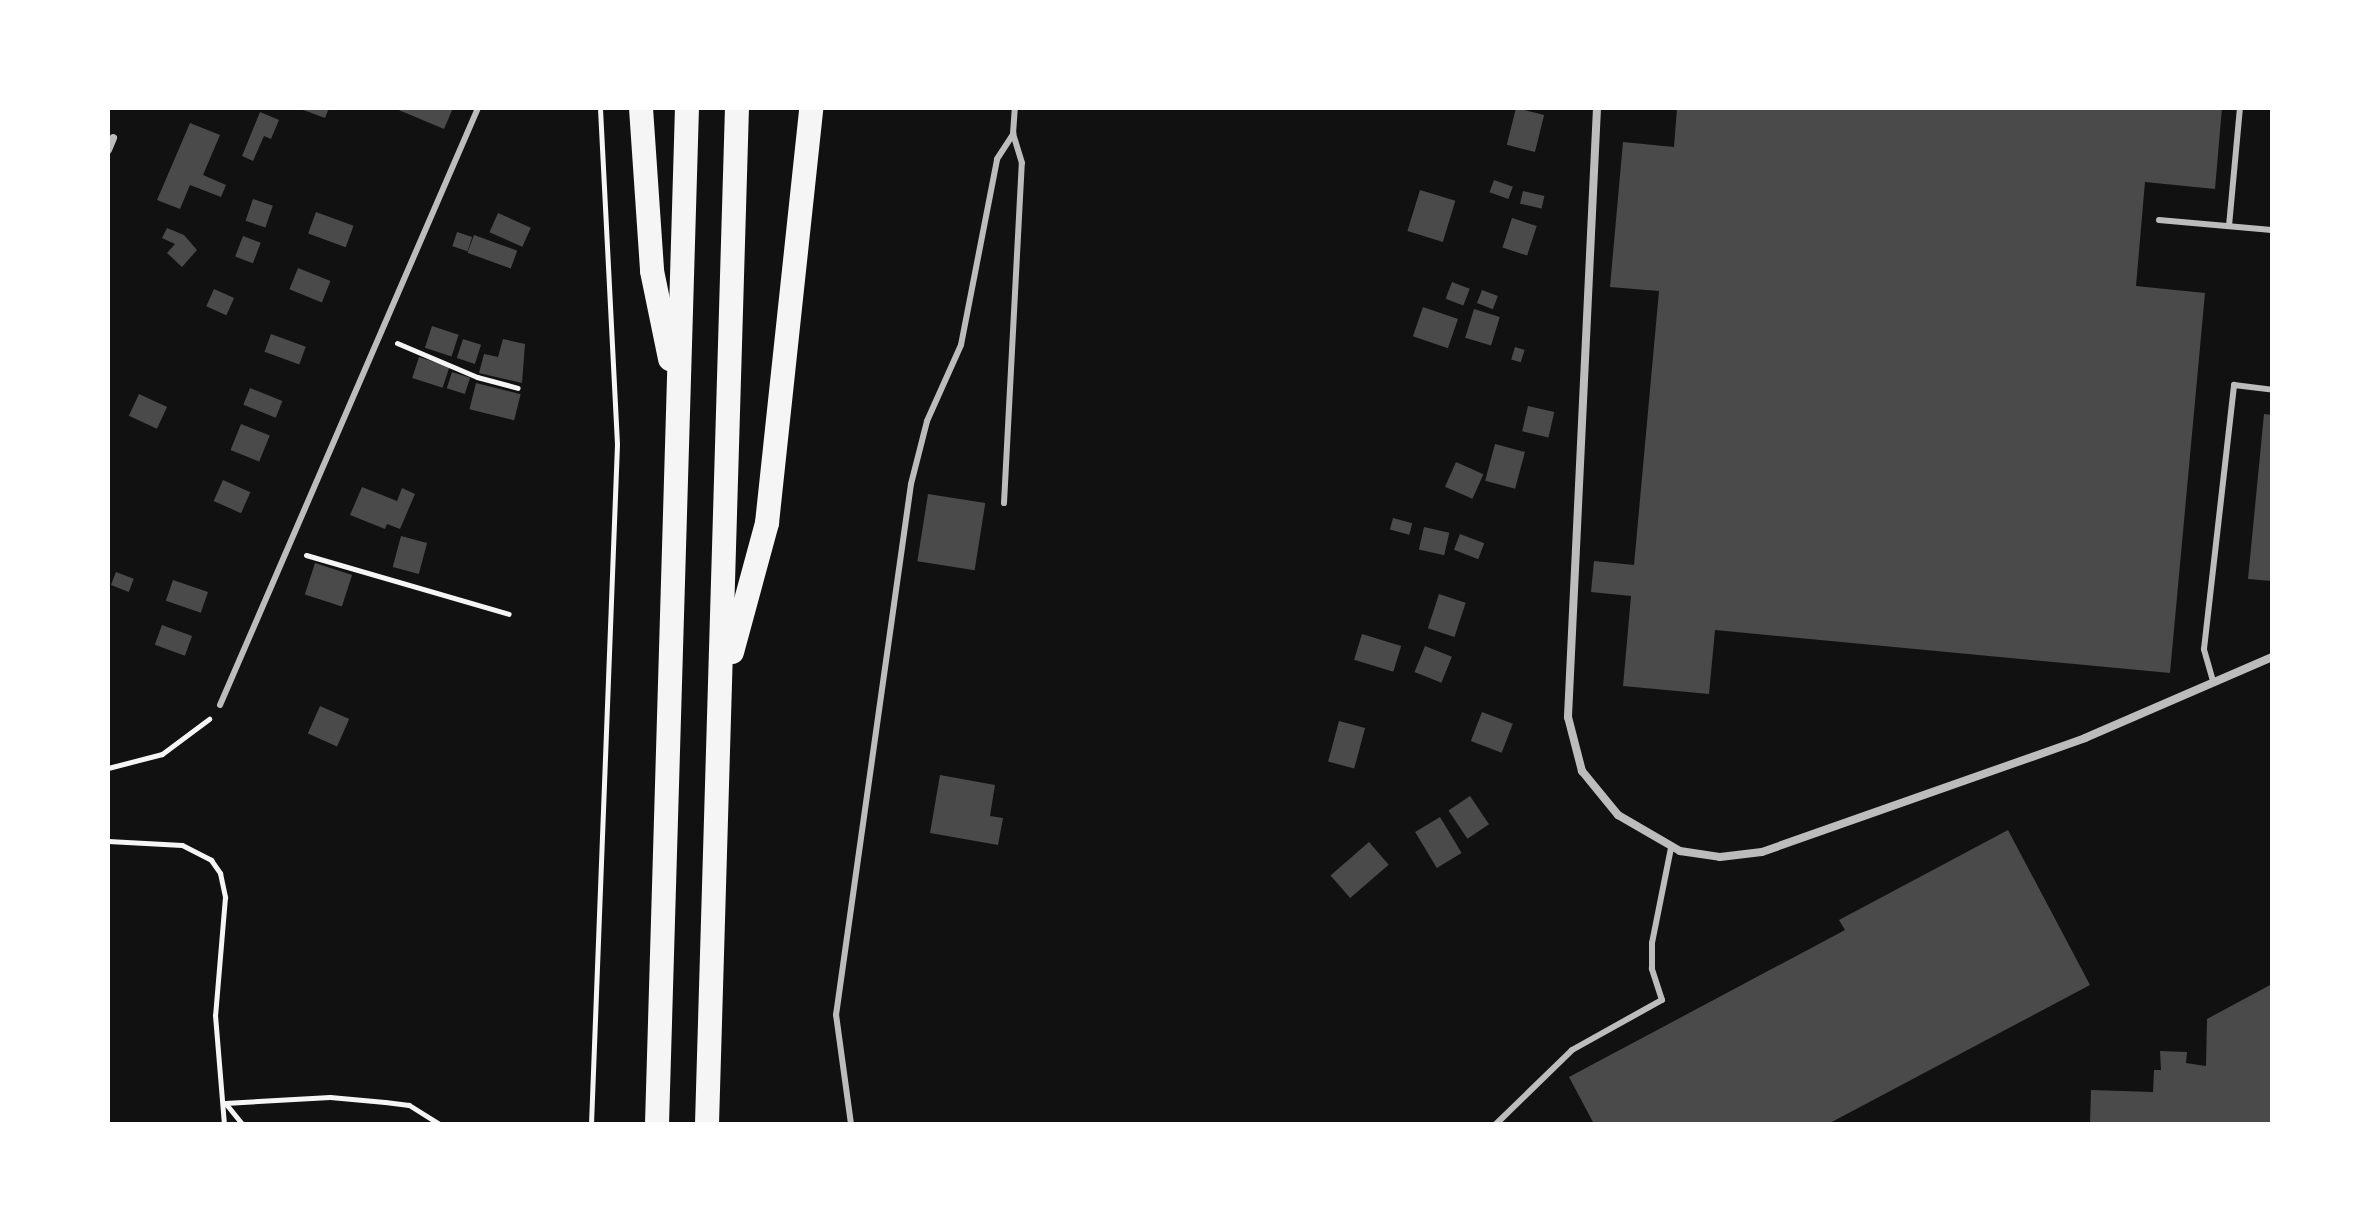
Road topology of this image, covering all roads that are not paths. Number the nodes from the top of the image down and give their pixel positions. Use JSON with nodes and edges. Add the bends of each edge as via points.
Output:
{"nodes":[{"id":1,"x":478,"y":108,"type":"edge"},
{"id":2,"x":641,"y":108,"type":"edge"},
{"id":3,"x":687,"y":108,"type":"edge"},
{"id":4,"x":737,"y":108,"type":"edge"},
{"id":5,"x":811,"y":108,"type":"edge"},
{"id":6,"x":1015,"y":108,"type":"edge"},
{"id":7,"x":1597,"y":108,"type":"edge"},
{"id":8,"x":2240,"y":108,"type":"edge"},
{"id":9,"x":1013,"y":134,"type":"junction"},
{"id":10,"x":113,"y":138,"type":"dead end"},
{"id":11,"x":108,"y":150,"type":"edge"},
{"id":12,"x":2159,"y":220,"type":"dead end"},
{"id":13,"x":2229,"y":226,"type":"junction"},
{"id":14,"x":2272,"y":230,"type":"edge"},
{"id":15,"x":2272,"y":390,"type":"edge"},
{"id":16,"x":679,"y":405,"type":"junction"},
{"id":17,"x":1004,"y":503,"type":"dead end"},
{"id":18,"x":2272,"y":657,"type":"edge"},
{"id":19,"x":2213,"y":681,"type":"junction"},
{"id":20,"x":721,"y":693,"type":"junction"},
{"id":21,"x":220,"y":705,"type":"road end"},
{"id":22,"x":1671,"y":848,"type":"junction"},
{"id":23,"x":657,"y":1124,"type":"edge"},
{"id":24,"x":707,"y":1124,"type":"edge"},
{"id":25,"x":851,"y":1124,"type":"edge"},
{"id":26,"x":1496,"y":1124,"type":"edge"}],
"edges":[{"from":1,"to":21,"type":"lane"},
{"from":2,"to":16,"type":"highway","via":[[652,271]]},
{"from":3,"to":16,"type":"highway"},
{"from":4,"to":20,"type":"highway"},
{"from":5,"to":20,"type":"highway","via":[[767,523]]},
{"from":6,"to":9,"type":"lane"},
{"from":7,"to":22,"type":"street","via":[[1569,725],[1572,747],[1596,793],[1640,832]]},
{"from":8,"to":13,"type":"lane"},
{"from":9,"to":17,"type":"lane","via":[[1022,163]]},
{"from":9,"to":25,"type":"lane","via":[[997,159],[961,345],[927,421],[911,484],[838,987],[839,1063]]},
{"from":10,"to":11,"type":"street"},
{"from":12,"to":13,"type":"lane"},
{"from":13,"to":14,"type":"lane"},
{"from":15,"to":19,"type":"lane","via":[[2234,385],[2204,649]]},
{"from":16,"to":23,"type":"highway"},
{"from":18,"to":19,"type":"street"},
{"from":19,"to":22,"type":"street","via":[[2085,738],[1762,852],[1720,857]]},
{"from":20,"to":24,"type":"highway"},
{"from":22,"to":26,"type":"lane","via":[[1652,943],[1652,969],[1662,1000],[1572,1050]]}]}
